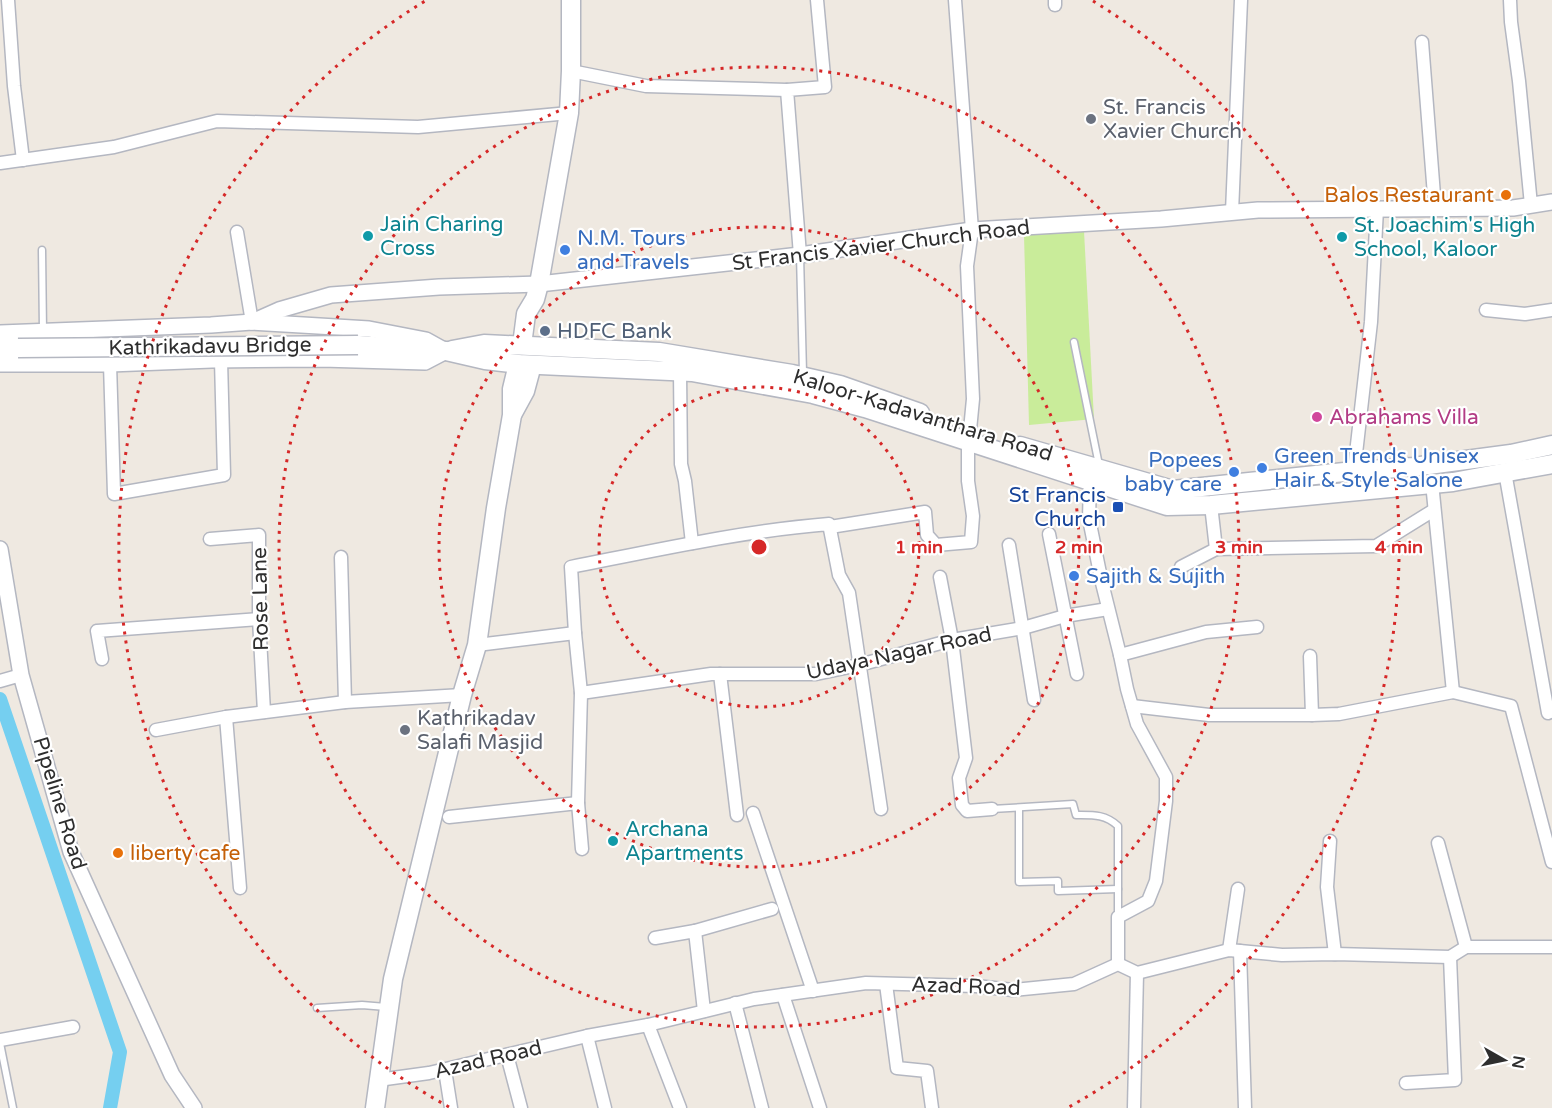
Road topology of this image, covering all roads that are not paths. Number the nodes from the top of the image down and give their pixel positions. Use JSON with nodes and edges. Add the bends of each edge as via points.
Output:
{"nodes":[{"id":1,"x":8,"y":0,"type":"edge"},
{"id":2,"x":571,"y":0,"type":"edge"},
{"id":3,"x":817,"y":0,"type":"edge"},
{"id":4,"x":955,"y":0,"type":"edge"},
{"id":5,"x":1241,"y":0,"type":"edge"},
{"id":6,"x":1510,"y":0,"type":"edge"},
{"id":7,"x":1422,"y":42,"type":"dead end"},
{"id":8,"x":571,"y":71,"type":"junction"},
{"id":9,"x":787,"y":90,"type":"junction"},
{"id":10,"x":569,"y":113,"type":"junction"},
{"id":11,"x":23,"y":160,"type":"junction"},
{"id":12,"x":0,"y":163,"type":"edge"},
{"id":13,"x":1552,"y":202,"type":"edge"},
{"id":14,"x":1531,"y":205,"type":"junction"},
{"id":15,"x":1435,"y":208,"type":"junction"},
{"id":16,"x":1377,"y":209,"type":"junction"},
{"id":17,"x":1232,"y":213,"type":"junction"},
{"id":18,"x":972,"y":230,"type":"junction"},
{"id":19,"x":237,"y":232,"type":"dead end"},
{"id":20,"x":42,"y":250,"type":"dead end"},
{"id":21,"x":800,"y":255,"type":"junction"},
{"id":22,"x":537,"y":291,"type":"junction"},
{"id":23,"x":1486,"y":310,"type":"dead end"},
{"id":24,"x":1552,"y":310,"type":"edge"},
{"id":25,"x":252,"y":322,"type":"junction"},
{"id":26,"x":211,"y":326,"type":"junction"},
{"id":27,"x":44,"y":332,"type":"junction"},
{"id":28,"x":0,"y":333,"type":"edge"},
{"id":29,"x":1074,"y":342,"type":"dead end"},
{"id":30,"x":529,"y":346,"type":"junction"},
{"id":31,"x":0,"y":348,"type":"edge"},
{"id":32,"x":446,"y":351,"type":"junction"},
{"id":33,"x":217,"y":360,"type":"junction"},
{"id":34,"x":0,"y":364,"type":"edge"},
{"id":35,"x":110,"y":364,"type":"junction"},
{"id":36,"x":525,"y":364,"type":"junction"},
{"id":37,"x":680,"y":372,"type":"junction"},
{"id":38,"x":804,"y":376,"type":"junction"},
{"id":39,"x":969,"y":436,"type":"junction"},
{"id":40,"x":1552,"y":445,"type":"edge"},
{"id":41,"x":1552,"y":464,"type":"edge"},
{"id":42,"x":1354,"y":471,"type":"junction"},
{"id":43,"x":1093,"y":472,"type":"junction"},
{"id":44,"x":1505,"y":472,"type":"junction"},
{"id":45,"x":1432,"y":483,"type":"junction"},
{"id":46,"x":1211,"y":505,"type":"junction"},
{"id":47,"x":1434,"y":510,"type":"junction"},
{"id":48,"x":830,"y":527,"type":"junction"},
{"id":49,"x":1048,"y":534,"type":"dead end"},
{"id":50,"x":210,"y":539,"type":"dead end"},
{"id":51,"x":692,"y":543,"type":"junction"},
{"id":52,"x":1009,"y":545,"type":"dead end"},
{"id":53,"x":0,"y":549,"type":"edge"},
{"id":54,"x":1216,"y":549,"type":"junction"},
{"id":55,"x":341,"y":557,"type":"dead end"},
{"id":56,"x":1181,"y":567,"type":"dead end"},
{"id":57,"x":940,"y":577,"type":"dead end"},
{"id":58,"x":1108,"y":609,"type":"junction"},
{"id":59,"x":1065,"y":616,"type":"junction"},
{"id":60,"x":259,"y":619,"type":"junction"},
{"id":61,"x":1257,"y":627,"type":"dead end"},
{"id":62,"x":1023,"y":628,"type":"junction"},
{"id":63,"x":575,"y":633,"type":"junction"},
{"id":64,"x":952,"y":640,"type":"junction"},
{"id":65,"x":477,"y":645,"type":"junction"},
{"id":66,"x":1120,"y":655,"type":"junction"},
{"id":67,"x":1310,"y":656,"type":"dead end"},
{"id":68,"x":102,"y":658,"type":"dead end"},
{"id":69,"x":859,"y":665,"type":"junction"},
{"id":70,"x":720,"y":674,"type":"junction"},
{"id":71,"x":1077,"y":674,"type":"dead end"},
{"id":72,"x":10,"y":678,"type":"edge"},
{"id":73,"x":1453,"y":692,"type":"junction"},
{"id":74,"x":581,"y":693,"type":"junction"},
{"id":75,"x":462,"y":695,"type":"junction"},
{"id":76,"x":1034,"y":700,"type":"dead end"},
{"id":77,"x":345,"y":702,"type":"junction"},
{"id":78,"x":1132,"y":706,"type":"junction"},
{"id":79,"x":1552,"y":711,"type":"edge"},
{"id":80,"x":264,"y":712,"type":"junction"},
{"id":81,"x":1312,"y":715,"type":"junction"},
{"id":82,"x":226,"y":717,"type":"junction"},
{"id":83,"x":156,"y":730,"type":"dead end"},
{"id":84,"x":578,"y":803,"type":"junction"},
{"id":85,"x":1019,"y":808,"type":"junction"},
{"id":86,"x":881,"y":809,"type":"dead end"},
{"id":87,"x":992,"y":809,"type":"joint"},
{"id":88,"x":753,"y":813,"type":"dead end"},
{"id":89,"x":737,"y":815,"type":"dead end"},
{"id":90,"x":449,"y":817,"type":"dead end"},
{"id":91,"x":1330,"y":841,"type":"dead end"},
{"id":92,"x":1438,"y":843,"type":"dead end"},
{"id":93,"x":582,"y":849,"type":"dead end"},
{"id":94,"x":1552,"y":862,"type":"edge"},
{"id":95,"x":240,"y":888,"type":"dead end"},
{"id":96,"x":1118,"y":888,"type":"junction"},
{"id":97,"x":1238,"y":889,"type":"dead end"},
{"id":98,"x":772,"y":909,"type":"dead end"},
{"id":99,"x":1118,"y":917,"type":"junction"},
{"id":100,"x":695,"y":931,"type":"junction"},
{"id":101,"x":655,"y":938,"type":"dead end"},
{"id":102,"x":1466,"y":947,"type":"junction"},
{"id":103,"x":1552,"y":947,"type":"edge"},
{"id":104,"x":1235,"y":951,"type":"junction"},
{"id":105,"x":1335,"y":954,"type":"junction"},
{"id":106,"x":1450,"y":957,"type":"junction"},
{"id":107,"x":1118,"y":964,"type":"junction"},
{"id":108,"x":1137,"y":973,"type":"junction"},
{"id":109,"x":886,"y":984,"type":"junction"},
{"id":110,"x":813,"y":991,"type":"junction"},
{"id":111,"x":783,"y":995,"type":"junction"},
{"id":112,"x":735,"y":1003,"type":"junction"},
{"id":113,"x":389,"y":1007,"type":"junction"},
{"id":114,"x":317,"y":1008,"type":"dead end"},
{"id":115,"x":704,"y":1011,"type":"junction"},
{"id":116,"x":648,"y":1025,"type":"junction"},
{"id":117,"x":73,"y":1027,"type":"dead end"},
{"id":118,"x":587,"y":1036,"type":"junction"},
{"id":119,"x":0,"y":1042,"type":"edge"},
{"id":120,"x":507,"y":1055,"type":"junction"},
{"id":121,"x":445,"y":1070,"type":"junction"},
{"id":122,"x":378,"y":1080,"type":"junction"},
{"id":123,"x":1406,"y":1083,"type":"dead end"},
{"id":124,"x":13,"y":1108,"type":"edge"},
{"id":125,"x":194,"y":1108,"type":"edge"},
{"id":126,"x":375,"y":1108,"type":"edge"},
{"id":127,"x":451,"y":1108,"type":"edge"},
{"id":128,"x":521,"y":1108,"type":"edge"},
{"id":129,"x":605,"y":1108,"type":"edge"},
{"id":130,"x":680,"y":1108,"type":"edge"},
{"id":131,"x":762,"y":1108,"type":"edge"},
{"id":132,"x":820,"y":1108,"type":"edge"},
{"id":133,"x":932,"y":1108,"type":"edge"},
{"id":134,"x":1134,"y":1108,"type":"edge"},
{"id":135,"x":1245,"y":1108,"type":"edge"}],
"edges":[{"from":1,"to":11,"type":"street"},
{"from":2,"to":8,"type":"main road"},
{"from":3,"to":9,"type":"street","via":[[825,87]]},
{"from":4,"to":18,"type":"street"},
{"from":5,"to":17,"type":"street"},
{"from":6,"to":14,"type":"street"},
{"from":7,"to":15,"type":"street"},
{"from":8,"to":9,"type":"street","via":[[646,86]]},
{"from":8,"to":10,"type":"main road"},
{"from":9,"to":21,"type":"street"},
{"from":10,"to":11,"type":"street","via":[[418,128],[217,121],[114,147]]},
{"from":10,"to":22,"type":"main road"},
{"from":11,"to":12,"type":"street"},
{"from":13,"to":14,"type":"street","name":"St Francis Xavier Church Road"},
{"from":14,"to":15,"type":"street","name":"St Francis Xavier Church Road"},
{"from":15,"to":16,"type":"street","name":"St Francis Xavier Church Road"},
{"from":16,"to":17,"type":"street","name":"St Francis Xavier Church Road"},
{"from":16,"to":42,"type":"street","via":[[1371,322]]},
{"from":17,"to":18,"type":"street","name":"St Francis Xavier Church Road"},
{"from":18,"to":21,"type":"street","name":"St Francis Xavier Church Road"},
{"from":18,"to":39,"type":"street","via":[[967,266],[973,399]]},
{"from":19,"to":25,"type":"street"},
{"from":20,"to":27,"type":"lane"},
{"from":21,"to":22,"type":"street","name":"St Francis Xavier Church Road"},
{"from":21,"to":38,"type":"lane"},
{"from":22,"to":25,"type":"street","name":"St Francis Xavier Church Road","via":[[439,287],[331,295]]},
{"from":22,"to":30,"type":"main road"},
{"from":23,"to":24,"type":"street","via":[[1525,314]]},
{"from":25,"to":26,"type":"street"},
{"from":25,"to":32,"type":"street","via":[[369,329],[426,340]]},
{"from":26,"to":27,"type":"street"},
{"from":26,"to":33,"type":"street"},
{"from":27,"to":28,"type":"street"},
{"from":29,"to":43,"type":"lane"},
{"from":30,"to":32,"type":"main road","name":"Kaloor-Kadavanthara Road","via":[[484,344]]},
{"from":30,"to":38,"type":"main road","name":"Kaloor-Kadavanthara Road","via":[[659,352]]},
{"from":31,"to":32,"type":"main road","name":"Kathrikadavu Bridge","bridge":true,"via":[[358,345]]},
{"from":32,"to":33,"type":"street","via":[[425,362]]},
{"from":32,"to":36,"type":"main road","name":"Kaloor-Kadavanthara Road"},
{"from":33,"to":35,"type":"street"},
{"from":33,"to":35,"type":"street","via":[[224,475],[114,494]]},
{"from":34,"to":35,"type":"street"},
{"from":36,"to":37,"type":"main road","name":"Kaloor-Kadavanthara Road"},
{"from":36,"to":65,"type":"main road","via":[[525,391],[512,415]]},
{"from":37,"to":39,"type":"main road","name":"Kaloor-Kadavanthara Road","via":[[813,393]]},
{"from":37,"to":51,"type":"street","via":[[681,464]]},
{"from":38,"to":39,"type":"main road","name":"Kaloor-Kadavanthara Road","via":[[840,385]]},
{"from":39,"to":43,"type":"main road","name":"Kaloor-Kadavanthara Road"},
{"from":39,"to":48,"type":"street","via":[[971,542],[936,545],[927,535],[925,512]]},
{"from":40,"to":42,"type":"main road","name":"Kaloor-Kadavanthara Road","via":[[1436,464]]},
{"from":41,"to":44,"type":"main road","name":"Kaloor-Kadavanthara Road"},
{"from":42,"to":43,"type":"main road","name":"Kaloor-Kadavanthara Road","via":[[1173,490]]},
{"from":43,"to":46,"type":"main road","name":"Kaloor-Kadavanthara Road","via":[[1167,506]]},
{"from":43,"to":58,"type":"street","via":[[1089,519]]},
{"from":44,"to":45,"type":"main road","name":"Kaloor-Kadavanthara Road"},
{"from":44,"to":79,"type":"street","via":[[1548,713]]},
{"from":45,"to":46,"type":"main road","name":"Kaloor-Kadavanthara Road"},
{"from":45,"to":47,"type":"street"},
{"from":46,"to":54,"type":"street"},
{"from":47,"to":54,"type":"street","via":[[1376,546]]},
{"from":47,"to":73,"type":"street"},
{"from":48,"to":51,"type":"street","via":[[783,528]]},
{"from":48,"to":69,"type":"street","via":[[839,575],[849,593]]},
{"from":49,"to":59,"type":"street"},
{"from":50,"to":60,"type":"street","name":"Rose Lane","via":[[259,535]]},
{"from":51,"to":63,"type":"street","via":[[571,567]]},
{"from":52,"to":62,"type":"street"},
{"from":53,"to":72,"type":"street","name":"Pipeline Road"},
{"from":54,"to":56,"type":"street"},
{"from":55,"to":77,"type":"street"},
{"from":57,"to":64,"type":"street"},
{"from":58,"to":59,"type":"street","name":"Udaya Nagar Road"},
{"from":58,"to":66,"type":"street"},
{"from":59,"to":62,"type":"street","name":"Udaya Nagar Road"},
{"from":59,"to":71,"type":"street"},
{"from":60,"to":68,"type":"street","via":[[97,631]]},
{"from":60,"to":80,"type":"street","name":"Rose Lane"},
{"from":61,"to":66,"type":"street","via":[[1206,632]]},
{"from":62,"to":64,"type":"street","name":"Udaya Nagar Road"},
{"from":62,"to":76,"type":"street"},
{"from":63,"to":65,"type":"street"},
{"from":63,"to":74,"type":"street"},
{"from":64,"to":69,"type":"street","name":"Udaya Nagar Road"},
{"from":64,"to":87,"type":"street","via":[[966,758],[959,778],[962,805],[967,811]]},
{"from":65,"to":75,"type":"main road"},
{"from":66,"to":78,"type":"street"},
{"from":67,"to":81,"type":"street"},
{"from":69,"to":70,"type":"street","name":"Udaya Nagar Road","via":[[816,674]]},
{"from":69,"to":86,"type":"street"},
{"from":70,"to":74,"type":"street","name":"Udaya Nagar Road"},
{"from":70,"to":89,"type":"street"},
{"from":72,"to":125,"type":"street","name":"Pipeline Road","via":[[71,852],[172,1075]]},
{"from":73,"to":81,"type":"street","via":[[1339,714]]},
{"from":73,"to":94,"type":"street","via":[[1511,706]]},
{"from":74,"to":84,"type":"street"},
{"from":75,"to":77,"type":"street"},
{"from":75,"to":113,"type":"main road"},
{"from":77,"to":80,"type":"street"},
{"from":78,"to":81,"type":"street","via":[[1209,716]]},
{"from":78,"to":99,"type":"street","via":[[1137,724],[1166,777],[1166,801],[1156,881],[1148,901]]},
{"from":80,"to":82,"type":"street"},
{"from":82,"to":83,"type":"street"},
{"from":82,"to":95,"type":"street"},
{"from":84,"to":90,"type":"street"},
{"from":84,"to":93,"type":"street"},
{"from":85,"to":87,"type":"lane"},
{"from":85,"to":96,"type":"lane","via":[[1073,804],[1076,815],[1110,819],[1118,826]]},
{"from":85,"to":96,"type":"lane","via":[[1018,882],[1058,881],[1058,891]]},
{"from":88,"to":110,"type":"street"},
{"from":91,"to":105,"type":"street","via":[[1327,887]]},
{"from":92,"to":102,"type":"street"},
{"from":96,"to":99,"type":"lane"},
{"from":97,"to":104,"type":"street"},
{"from":98,"to":100,"type":"street"},
{"from":99,"to":107,"type":"street"},
{"from":100,"to":101,"type":"street"},
{"from":100,"to":115,"type":"street"},
{"from":102,"to":103,"type":"street"},
{"from":102,"to":106,"type":"street"},
{"from":104,"to":105,"type":"street"},
{"from":104,"to":108,"type":"street"},
{"from":104,"to":135,"type":"street"},
{"from":105,"to":106,"type":"street"},
{"from":106,"to":123,"type":"street","via":[[1455,1080]]},
{"from":107,"to":108,"type":"street"},
{"from":107,"to":109,"type":"street","name":"Azad Road","via":[[1074,984],[1013,990]]},
{"from":108,"to":134,"type":"street"},
{"from":109,"to":110,"type":"street","name":"Azad Road"},
{"from":109,"to":133,"type":"street","via":[[897,1068],[927,1071]]},
{"from":110,"to":111,"type":"street","name":"Azad Road"},
{"from":111,"to":112,"type":"street","name":"Azad Road"},
{"from":111,"to":132,"type":"street"},
{"from":112,"to":115,"type":"street","name":"Azad Road"},
{"from":112,"to":131,"type":"street"},
{"from":113,"to":114,"type":"lane"},
{"from":113,"to":122,"type":"main road"},
{"from":115,"to":116,"type":"street","name":"Azad Road"},
{"from":116,"to":118,"type":"street","name":"Azad Road"},
{"from":116,"to":130,"type":"street"},
{"from":117,"to":119,"type":"street"},
{"from":118,"to":120,"type":"street","name":"Azad Road"},
{"from":118,"to":129,"type":"street"},
{"from":119,"to":124,"type":"lane"},
{"from":120,"to":121,"type":"street","name":"Azad Road"},
{"from":120,"to":128,"type":"street"},
{"from":121,"to":122,"type":"street","name":"Azad Road"},
{"from":121,"to":127,"type":"street"},
{"from":122,"to":126,"type":"main road"}]}
